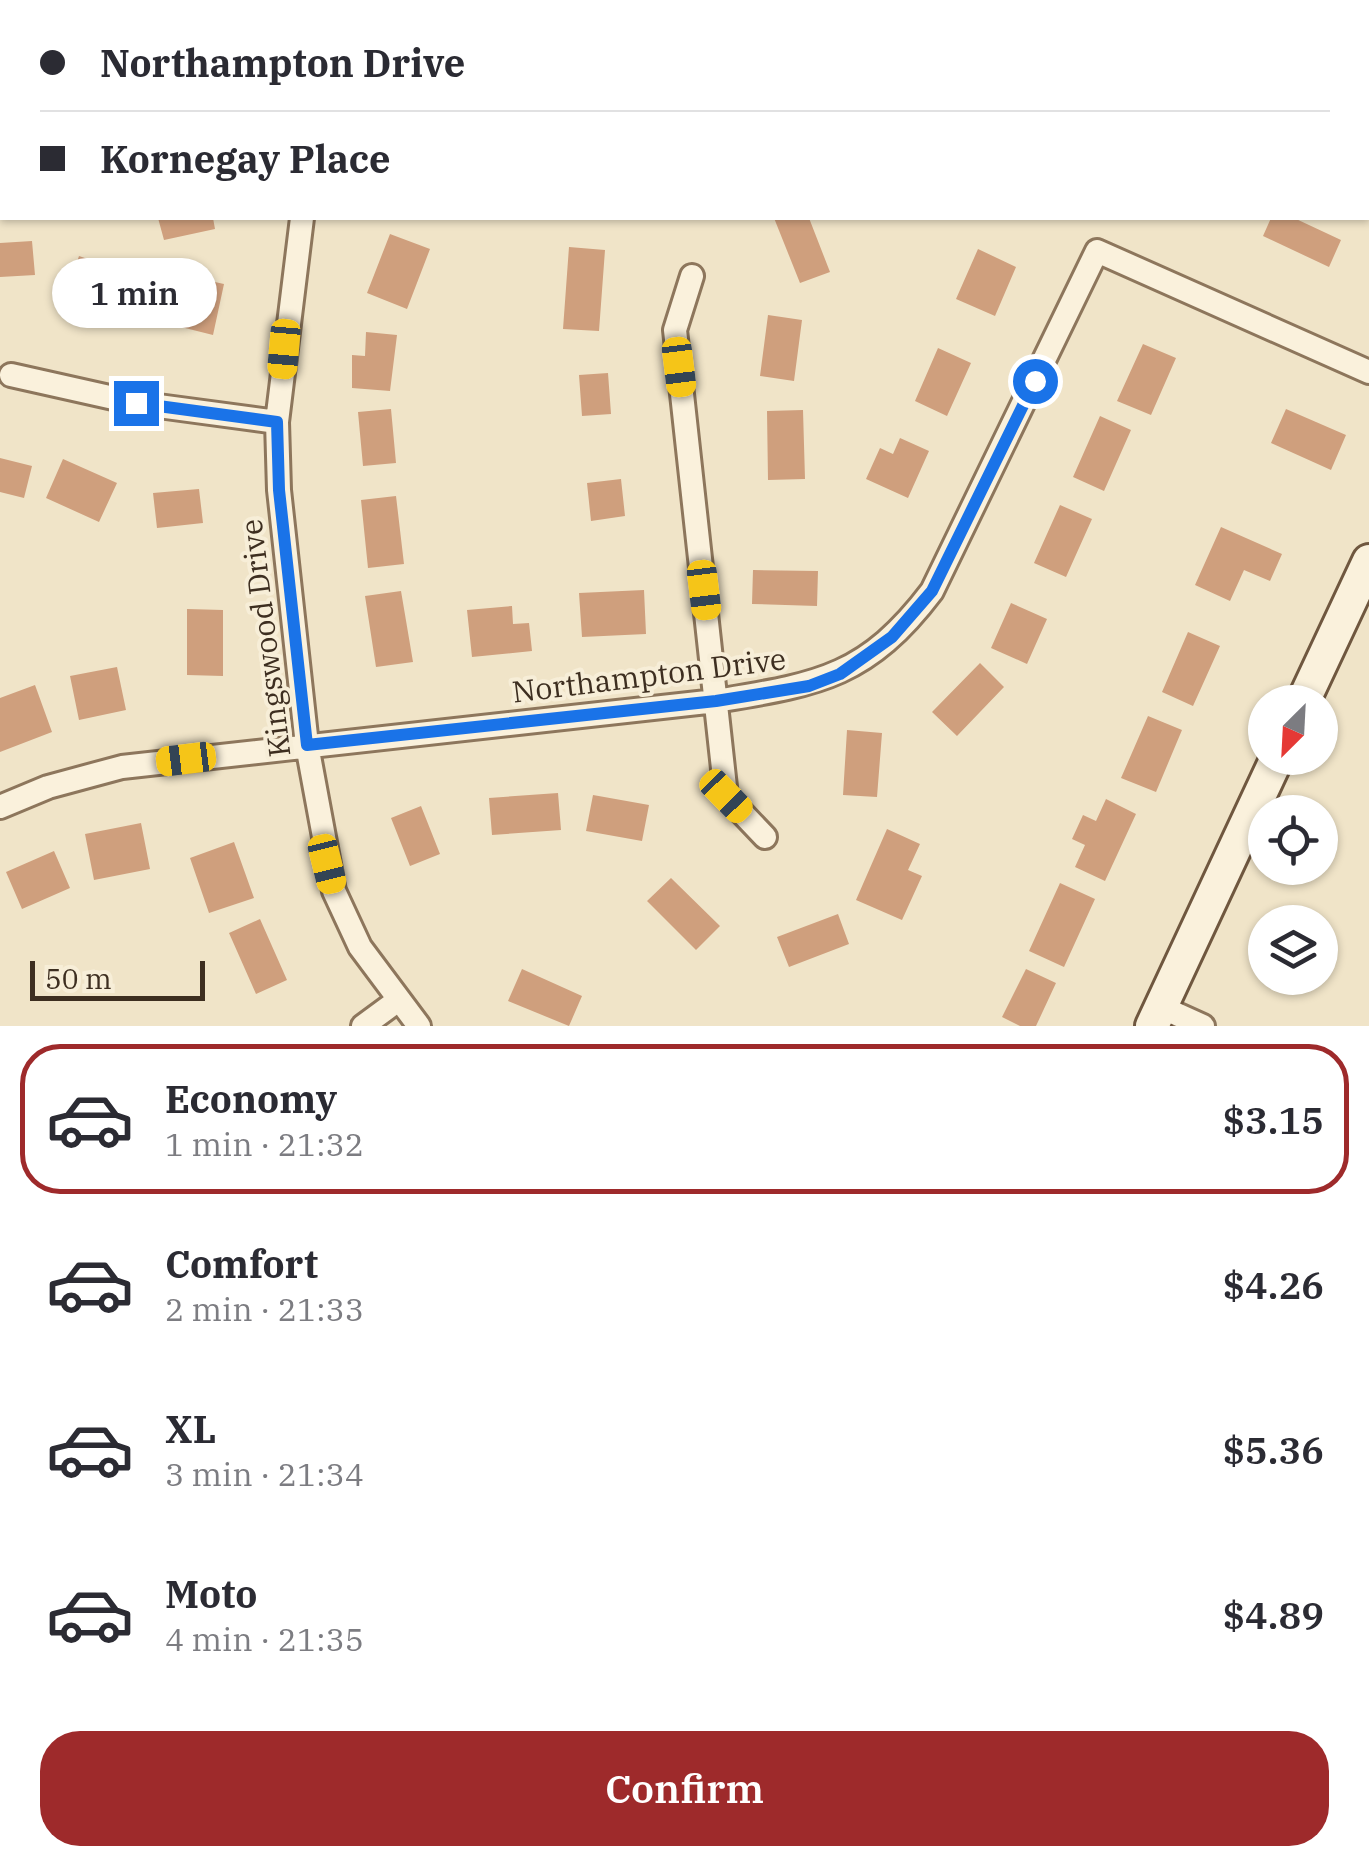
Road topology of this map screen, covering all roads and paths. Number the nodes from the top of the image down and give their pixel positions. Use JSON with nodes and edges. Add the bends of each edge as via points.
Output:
{"nodes":[{"id":1,"x":302,"y":220,"type":"edge"},
{"id":2,"x":692,"y":276,"type":"dead end"},
{"id":3,"x":1369,"y":372,"type":"edge"},
{"id":4,"x":10,"y":375,"type":"dead end"},
{"id":5,"x":277,"y":422,"type":"junction"},
{"id":6,"x":1369,"y":561,"type":"edge"},
{"id":7,"x":1311,"y":685,"type":"edge"},
{"id":8,"x":716,"y":701,"type":"junction"},
{"id":9,"x":307,"y":745,"type":"junction"},
{"id":10,"x":1269,"y":775,"type":"edge"},
{"id":11,"x":0,"y":808,"type":"edge"},
{"id":12,"x":766,"y":837,"type":"dead end"},
{"id":13,"x":397,"y":1002,"type":"junction"},
{"id":14,"x":1156,"y":1016,"type":"edge"},
{"id":15,"x":363,"y":1026,"type":"edge"},
{"id":16,"x":419,"y":1026,"type":"edge"},
{"id":17,"x":1203,"y":1026,"type":"edge"}],
"edges":[{"from":1,"to":5,"type":"street","name":"Kingswood Drive"},
{"from":2,"to":8,"type":"street","via":[[675,330]]},
{"from":3,"to":8,"type":"street","name":"Northampton Drive","via":[[1097,251],[954,550],[911,618],[840,674],[809,686]]},
{"from":4,"to":5,"type":"street","via":[[136,403]]},
{"from":5,"to":9,"type":"street","name":"Kingswood Drive"},
{"from":6,"to":7,"type":"main road"},
{"from":8,"to":9,"type":"street","name":"Northampton Drive"},
{"from":8,"to":12,"type":"street","via":[[726,796]]},
{"from":9,"to":11,"type":"street","name":"Northampton Drive","via":[[122,767]]},
{"from":9,"to":13,"type":"street","name":"Kingswood Drive","via":[[334,891],[360,947]]},
{"from":10,"to":14,"type":"main road"},
{"from":13,"to":15,"type":"street"},
{"from":13,"to":16,"type":"street","name":"Kingswood Drive"},
{"from":14,"to":17,"type":"street"}]}
